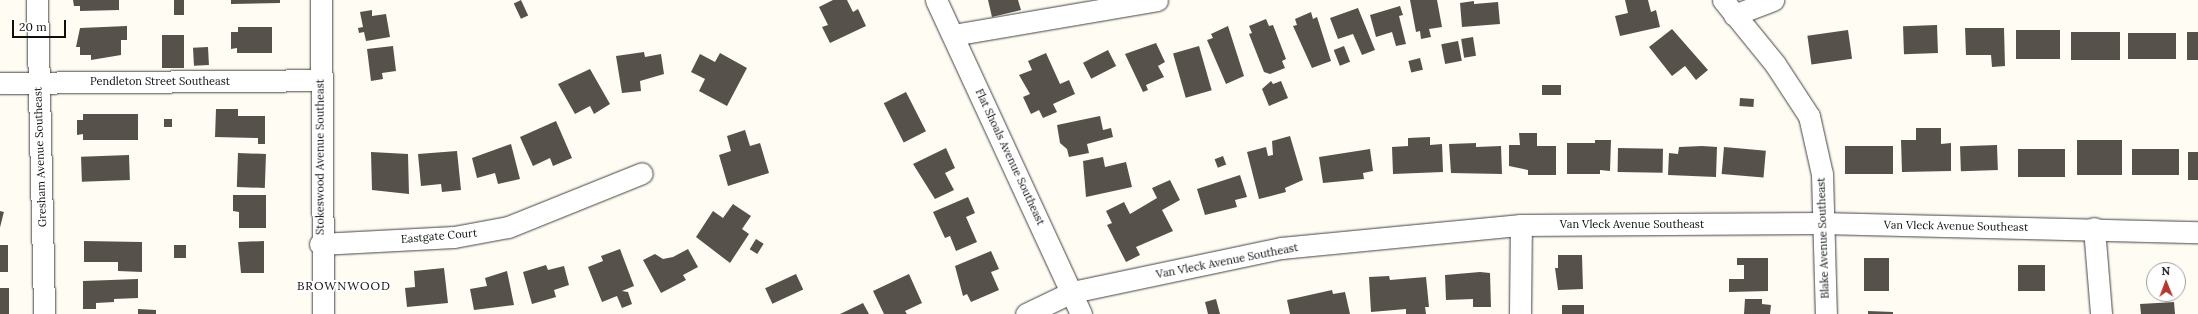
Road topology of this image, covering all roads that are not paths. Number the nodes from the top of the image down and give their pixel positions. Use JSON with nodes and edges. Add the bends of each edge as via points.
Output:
{"nodes":[{"id":1,"x":37,"y":0,"type":"edge"},
{"id":2,"x":320,"y":0,"type":"edge"},
{"id":3,"x":936,"y":0,"type":"edge"},
{"id":4,"x":1157,"y":0,"type":"edge"},
{"id":5,"x":1773,"y":0,"type":"edge"},
{"id":6,"x":1728,"y":8,"type":"edge"},
{"id":7,"x":954,"y":35,"type":"junction"},
{"id":8,"x":320,"y":80,"type":"junction"},
{"id":9,"x":38,"y":82,"type":"junction"},
{"id":10,"x":0,"y":83,"type":"edge"},
{"id":11,"x":642,"y":174,"type":"dead end"},
{"id":12,"x":1821,"y":223,"type":"junction"},
{"id":13,"x":1521,"y":224,"type":"junction"},
{"id":14,"x":2094,"y":228,"type":"junction"},
{"id":15,"x":2198,"y":232,"type":"edge"},
{"id":16,"x":320,"y":244,"type":"junction"},
{"id":17,"x":1072,"y":292,"type":"junction"},
{"id":18,"x":44,"y":314,"type":"edge"},
{"id":19,"x":323,"y":314,"type":"edge"},
{"id":20,"x":1026,"y":314,"type":"edge"},
{"id":21,"x":1082,"y":314,"type":"edge"},
{"id":22,"x":1520,"y":314,"type":"edge"},
{"id":23,"x":1826,"y":314,"type":"edge"},
{"id":24,"x":2101,"y":314,"type":"edge"}],
"edges":[{"from":1,"to":9,"type":"street","name":"Gresham Avenue Southeast"},
{"from":2,"to":8,"type":"street","name":"Stokeswood Avenue Southeast"},
{"from":3,"to":7,"type":"street","name":"Flat Shoals Avenue Southeast"},
{"from":4,"to":7,"type":"street"},
{"from":5,"to":6,"type":"street"},
{"from":6,"to":12,"type":"street","name":"Blake Avenue Southeast","via":[[1776,64],[1809,116],[1822,174]]},
{"from":7,"to":17,"type":"street","name":"Flat Shoals Avenue Southeast"},
{"from":8,"to":9,"type":"street","name":"Pendleton Street Southeast"},
{"from":8,"to":16,"type":"street","name":"Stokeswood Avenue Southeast"},
{"from":9,"to":10,"type":"street","name":"Pendleton Street Southeast"},
{"from":9,"to":18,"type":"street","name":"Gresham Avenue Southeast"},
{"from":11,"to":16,"type":"street","name":"Eastgate Court","via":[[508,227],[454,237]]},
{"from":12,"to":13,"type":"street","name":"Van Vleck Avenue Southeast"},
{"from":12,"to":14,"type":"street","name":"Van Vleck Avenue Southeast"},
{"from":12,"to":23,"type":"street","name":"Blake Avenue Southeast"},
{"from":13,"to":17,"type":"street","name":"Van Vleck Avenue Southeast","via":[[1281,248]]},
{"from":13,"to":22,"type":"street"},
{"from":14,"to":15,"type":"street","name":"Van Vleck Avenue Southeast"},
{"from":14,"to":24,"type":"street"},
{"from":16,"to":19,"type":"street","name":"Stokeswood Avenue Southeast"},
{"from":17,"to":20,"type":"street","name":"Van Vleck Avenue Southeast"},
{"from":17,"to":21,"type":"street","name":"Flat Shoals Avenue Southeast"}]}
